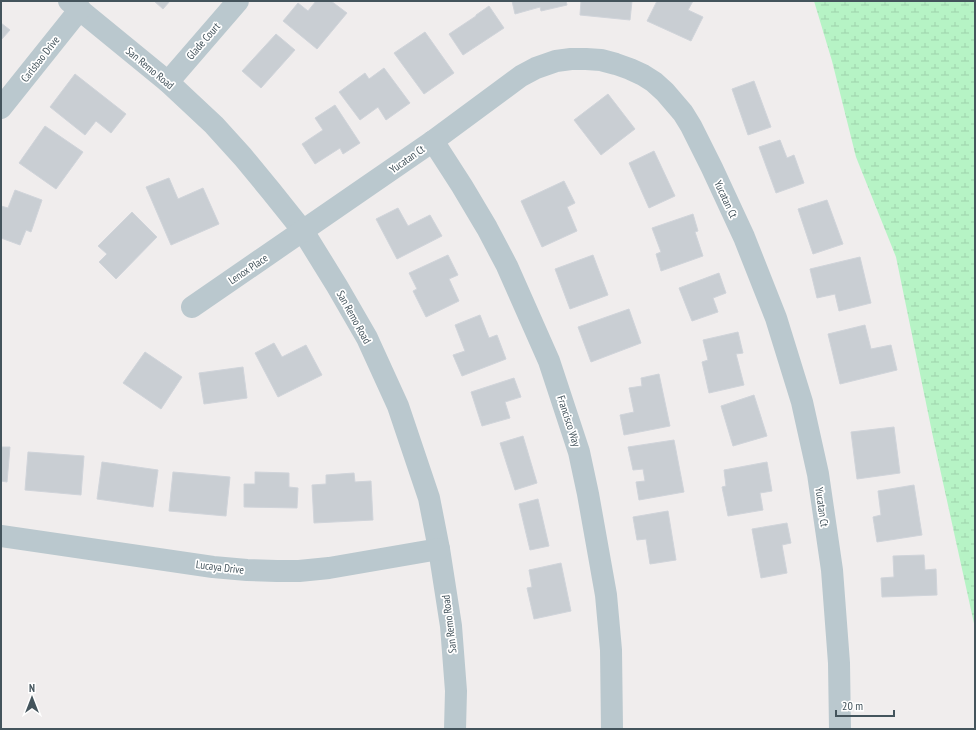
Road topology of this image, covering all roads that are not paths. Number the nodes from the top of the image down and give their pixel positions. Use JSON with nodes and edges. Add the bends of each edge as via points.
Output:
{"nodes":[{"id":1,"x":238,"y":1,"type":"edge"},
{"id":2,"x":74,"y":5,"type":"edge"},
{"id":3,"x":168,"y":82,"type":"junction"},
{"id":4,"x":1,"y":108,"type":"edge"},
{"id":5,"x":433,"y":141,"type":"junction"},
{"id":6,"x":303,"y":231,"type":"junction"},
{"id":7,"x":192,"y":307,"type":"dead end"},
{"id":8,"x":1,"y":536,"type":"edge"},
{"id":9,"x":439,"y":548,"type":"junction"},
{"id":10,"x":455,"y":729,"type":"edge"},
{"id":11,"x":612,"y":729,"type":"edge"},
{"id":12,"x":840,"y":729,"type":"edge"}],
"edges":[{"from":1,"to":3,"type":"street","name":"Glade Court"},
{"from":2,"to":3,"type":"street","name":"San Remo Road"},
{"from":2,"to":4,"type":"street","name":"Carlsbao Drive"},
{"from":3,"to":6,"type":"street","name":"San Remo Road","via":[[243,156]]},
{"from":5,"to":6,"type":"street","name":"Yucatan Ct"},
{"from":5,"to":11,"type":"street","name":"Francisco Way","via":[[488,228],[507,266],[549,361],[579,452],[606,595],[612,650]]},
{"from":5,"to":12,"type":"street","name":"Yucatan Ct","via":[[521,76],[546,64],[570,59],[601,60],[643,75],[665,92],[683,113],[744,237],[776,318],[802,402],[818,474],[832,570],[839,663]]},
{"from":6,"to":7,"type":"street","name":"Lenox Place"},
{"from":6,"to":9,"type":"street","name":"San Remo Road","via":[[367,338],[398,406],[429,498]]},
{"from":8,"to":9,"type":"street","name":"Lucaya Drive","via":[[213,567],[276,572],[329,568]]},
{"from":9,"to":10,"type":"street","name":"San Remo Road","via":[[451,626],[456,691]]}]}
